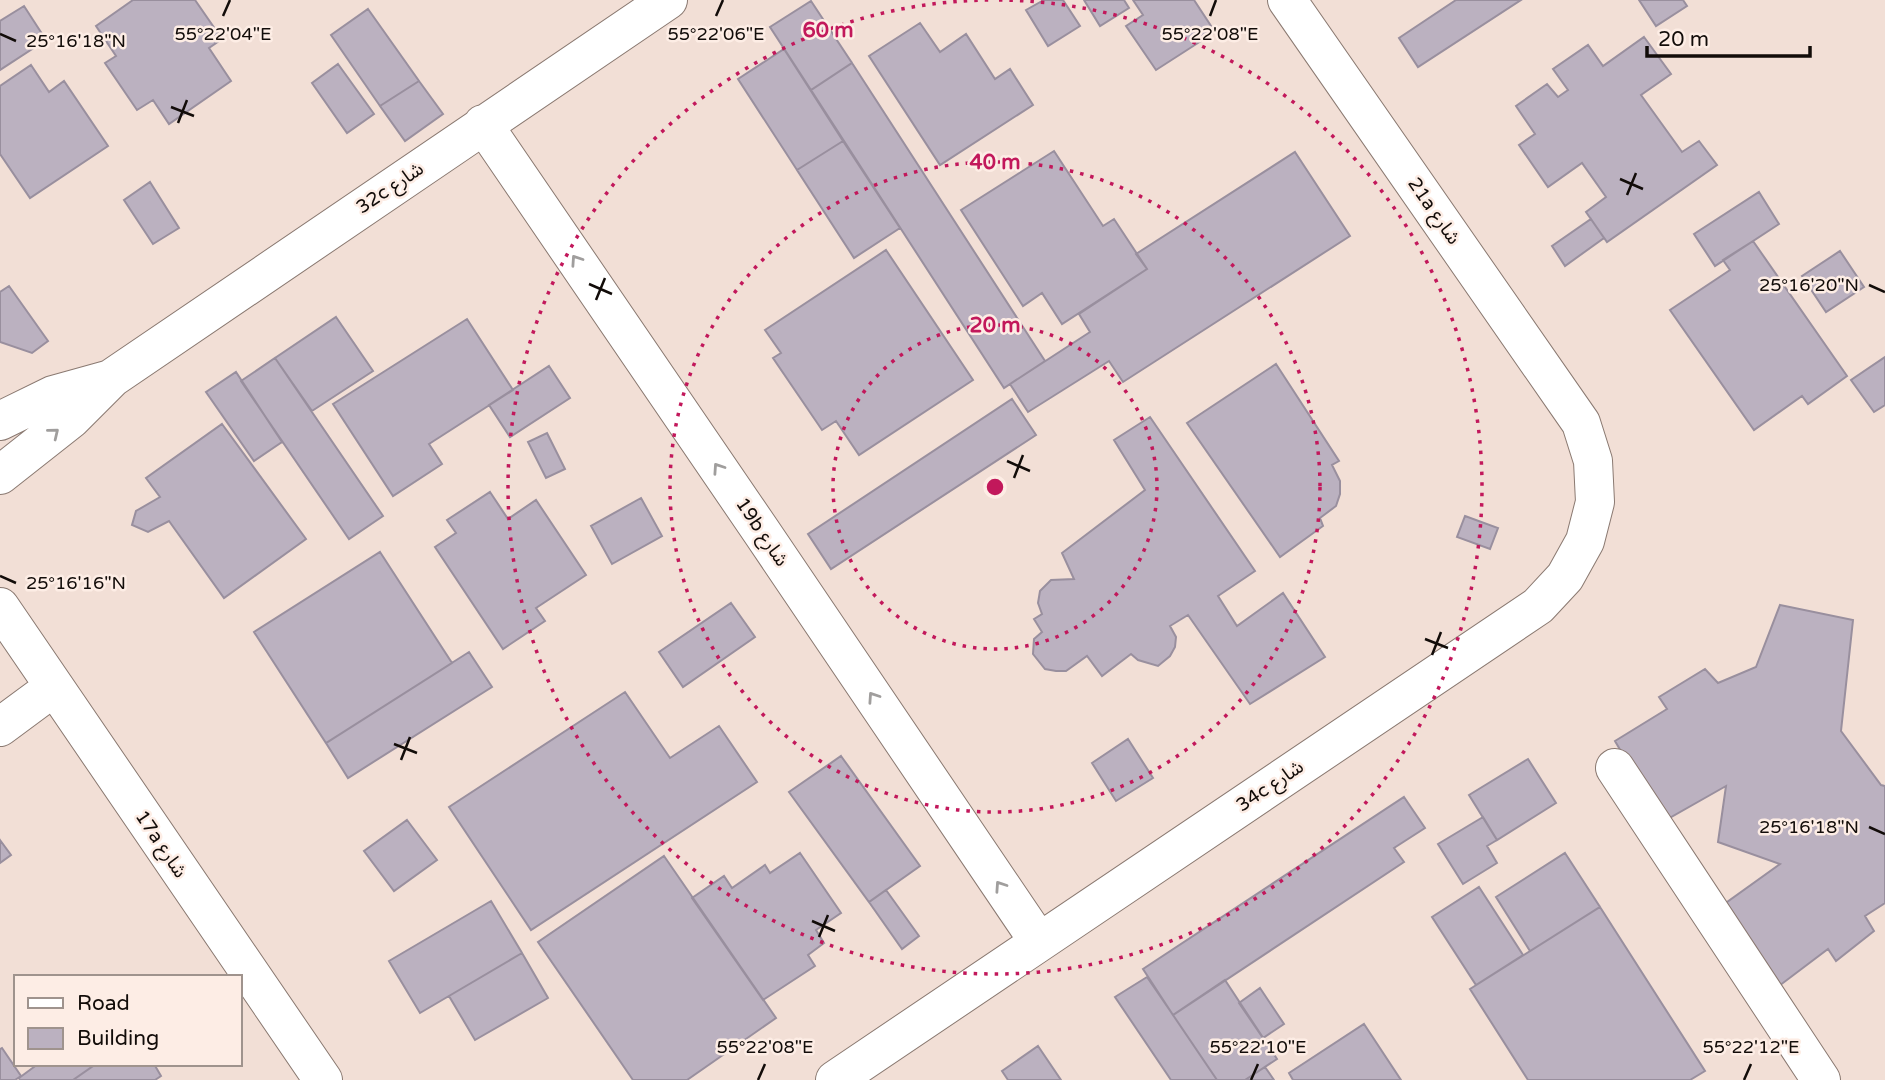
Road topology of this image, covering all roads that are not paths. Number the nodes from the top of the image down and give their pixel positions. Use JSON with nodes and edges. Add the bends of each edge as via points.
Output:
{"nodes":[{"id":1,"x":668,"y":0,"type":"edge"},
{"id":2,"x":1287,"y":0,"type":"edge"},
{"id":3,"x":483,"y":124,"type":"junction"},
{"id":4,"x":112,"y":378,"type":"junction"},
{"id":5,"x":0,"y":421,"type":"edge"},
{"id":6,"x":1581,"y":423,"type":"joint"},
{"id":7,"x":0,"y":475,"type":"edge"},
{"id":8,"x":0,"y":607,"type":"edge"},
{"id":9,"x":54,"y":687,"type":"junction"},
{"id":10,"x":0,"y":727,"type":"edge"},
{"id":11,"x":1615,"y":768,"type":"dead end"},
{"id":12,"x":1038,"y":942,"type":"junction"},
{"id":13,"x":323,"y":1080,"type":"edge"},
{"id":14,"x":835,"y":1080,"type":"edge"},
{"id":15,"x":1821,"y":1080,"type":"edge"}],
"edges":[{"from":1,"to":3,"type":"street","name":"32c شارع"},
{"from":2,"to":6,"type":"street","name":"21a شارع"},
{"from":3,"to":4,"type":"street","name":"32c شارع"},
{"from":12,"to":3,"type":"street","name":"19b شارع","one_way":true},
{"from":4,"to":5,"type":"street","name":"32c شارع","via":[[53,395]]},
{"from":7,"to":4,"type":"street","name":"32c شارع","one_way":true,"via":[[71,419]]},
{"from":6,"to":12,"type":"street","name":"34c شارع","via":[[1593,461],[1595,502],[1585,541],[1566,577],[1538,606]]},
{"from":8,"to":9,"type":"street","name":"17a شارع"},
{"from":9,"to":10,"type":"street"},
{"from":9,"to":13,"type":"street","name":"17a شارع"},
{"from":11,"to":15,"type":"street"},
{"from":12,"to":14,"type":"street","name":"34c شارع"}]}
